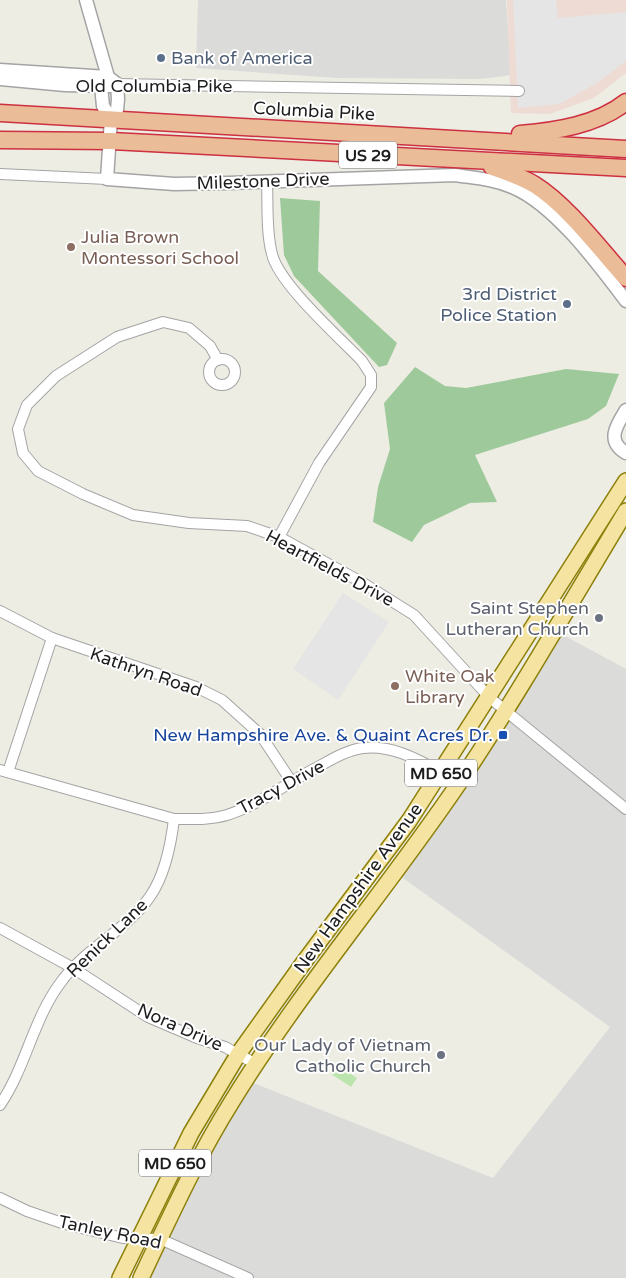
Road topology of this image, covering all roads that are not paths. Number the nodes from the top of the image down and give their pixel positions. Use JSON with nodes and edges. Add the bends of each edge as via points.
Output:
{"nodes":[{"id":1,"x":86,"y":0,"type":"edge"},
{"id":2,"x":0,"y":70,"type":"edge"},
{"id":3,"x":0,"y":79,"type":"edge"},
{"id":4,"x":109,"y":82,"type":"junction"},
{"id":5,"x":519,"y":91,"type":"dead end"},
{"id":6,"x":626,"y":102,"type":"edge"},
{"id":7,"x":0,"y":113,"type":"edge"},
{"id":8,"x":111,"y":119,"type":"junction"},
{"id":9,"x":458,"y":139,"type":"junction"},
{"id":10,"x":0,"y":140,"type":"edge"},
{"id":11,"x":111,"y":141,"type":"junction"},
{"id":12,"x":626,"y":149,"type":"edge"},
{"id":13,"x":471,"y":161,"type":"junction"},
{"id":14,"x":626,"y":168,"type":"edge"},
{"id":15,"x":0,"y":174,"type":"edge"},
{"id":16,"x":107,"y":179,"type":"junction"},
{"id":17,"x":267,"y":182,"type":"junction"},
{"id":18,"x":626,"y":278,"type":"edge"},
{"id":19,"x":626,"y":301,"type":"edge"},
{"id":20,"x":218,"y":360,"type":"dead end"},
{"id":21,"x":626,"y":410,"type":"edge"},
{"id":22,"x":626,"y":453,"type":"edge"},
{"id":23,"x":626,"y":481,"type":"edge"},
{"id":24,"x":626,"y":499,"type":"edge"},
{"id":25,"x":626,"y":509,"type":"edge"},
{"id":26,"x":279,"y":537,"type":"junction"},
{"id":27,"x":0,"y":611,"type":"edge"},
{"id":28,"x":52,"y":638,"type":"junction"},
{"id":29,"x":490,"y":698,"type":"junction"},
{"id":30,"x":505,"y":711,"type":"junction"},
{"id":31,"x":4,"y":771,"type":"edge"},
{"id":32,"x":441,"y":772,"type":"junction"},
{"id":33,"x":291,"y":781,"type":"junction"},
{"id":34,"x":626,"y":809,"type":"edge"},
{"id":35,"x":174,"y":819,"type":"junction"},
{"id":36,"x":373,"y":872,"type":"junction"},
{"id":37,"x":388,"y":883,"type":"junction"},
{"id":38,"x":0,"y":928,"type":"edge"},
{"id":39,"x":73,"y":968,"type":"junction"},
{"id":40,"x":239,"y":1054,"type":"junction"},
{"id":41,"x":256,"y":1064,"type":"junction"},
{"id":42,"x":0,"y":1105,"type":"edge"},
{"id":43,"x":0,"y":1198,"type":"edge"},
{"id":44,"x":139,"y":1239,"type":"junction"},
{"id":45,"x":160,"y":1239,"type":"junction"},
{"id":46,"x":120,"y":1278,"type":"edge"},
{"id":47,"x":141,"y":1278,"type":"edge"},
{"id":48,"x":248,"y":1278,"type":"edge"}],
"edges":[{"from":1,"to":4,"type":"street"},
{"from":2,"to":4,"type":"street","name":"Old Columbia Pike"},
{"from":3,"to":4,"type":"street","name":"Old Columbia Pike"},
{"from":4,"to":5,"type":"street","name":"Old Columbia Pike"},
{"from":4,"to":8,"type":"street","via":[[117,110]]},
{"from":6,"to":9,"type":"highway","via":[[613,112],[574,126]]},
{"from":7,"to":8,"type":"highway","name":"Columbia Pike","number":"US 29"},
{"from":8,"to":9,"type":"highway","name":"Columbia Pike","number":"US 29"},
{"from":8,"to":11,"type":"street"},
{"from":9,"to":12,"type":"highway","name":"Columbia Pike","number":"US 29"},
{"from":10,"to":11,"type":"highway","number":"US 29"},
{"from":11,"to":13,"type":"highway","number":"US 29"},
{"from":11,"to":16,"type":"street"},
{"from":13,"to":14,"type":"highway","number":"US 29"},
{"from":13,"to":18,"type":"highway","via":[[536,185],[559,205]]},
{"from":15,"to":16,"type":"street","name":"Milestone Drive"},
{"from":16,"to":17,"type":"street","name":"Milestone Drive","via":[[174,184]]},
{"from":17,"to":19,"type":"street","name":"Milestone Drive","via":[[455,176],[491,180],[520,191],[553,214]]},
{"from":17,"to":26,"type":"street","via":[[271,254],[277,269],[288,285],[362,361],[371,375],[371,387],[319,463]]},
{"from":20,"to":26,"type":"street","name":"Heartfields Drive","via":[[210,346],[189,328],[162,322],[116,337],[56,376],[27,405],[18,429],[22,453],[38,471],[133,516],[247,526]]},
{"from":21,"to":22,"type":"street","via":[[613,438],[617,447]]},
{"from":23,"to":29,"type":"main road","name":"New Hampshire Avenue","number":"MD 650"},
{"from":24,"to":25,"type":"main road"},
{"from":25,"to":30,"type":"main road","name":"New Hampshire Avenue","number":"MD 650"},
{"from":26,"to":29,"type":"street","name":"Heartfields Drive","via":[[414,615]]},
{"from":27,"to":28,"type":"street","name":"Kathryn Road"},
{"from":28,"to":31,"type":"street"},
{"from":28,"to":33,"type":"street","name":"Kathryn Road","via":[[196,686],[222,700],[260,734]]},
{"from":29,"to":30,"type":"street","name":"Heartfields Drive"},
{"from":29,"to":32,"type":"main road","name":"New Hampshire Avenue","number":"MD 650"},
{"from":30,"to":34,"type":"street","name":"Heartfields Drive"},
{"from":30,"to":37,"type":"main road","name":"New Hampshire Avenue","number":"MD 650"},
{"from":31,"to":35,"type":"street","name":"Tracy Drive"},
{"from":32,"to":33,"type":"street","name":"Tracy Drive","via":[[407,754],[362,748]]},
{"from":32,"to":36,"type":"main road","name":"New Hampshire Avenue","number":"MD 650"},
{"from":33,"to":35,"type":"street","name":"Tracy Drive","via":[[248,807],[225,816]]},
{"from":35,"to":39,"type":"street","name":"Renick Lane","via":[[160,877],[151,895],[126,922]]},
{"from":36,"to":37,"type":"main road"},
{"from":36,"to":40,"type":"main road","name":"New Hampshire Avenue","number":"MD 650"},
{"from":37,"to":41,"type":"main road","name":"New Hampshire Avenue","number":"MD 650"},
{"from":38,"to":39,"type":"street","name":"Nora Drive"},
{"from":39,"to":40,"type":"street","name":"Nora Drive","via":[[148,1016]]},
{"from":39,"to":42,"type":"street","name":"Renick Lane","via":[[40,1018]]},
{"from":40,"to":41,"type":"street","name":"Nora Drive"},
{"from":40,"to":44,"type":"main road","name":"New Hampshire Avenue","number":"MD 650","via":[[191,1133]]},
{"from":41,"to":45,"type":"main road","name":"New Hampshire Avenue","number":"MD 650","via":[[213,1133]]},
{"from":43,"to":44,"type":"street","name":"Tanley Road","via":[[65,1224]]},
{"from":44,"to":45,"type":"street","name":"Tanley Road"},
{"from":44,"to":46,"type":"main road","name":"New Hampshire Avenue","number":"MD 650"},
{"from":45,"to":47,"type":"main road","name":"New Hampshire Avenue","number":"MD 650"},
{"from":45,"to":48,"type":"street","name":"Tanley Road"}]}
